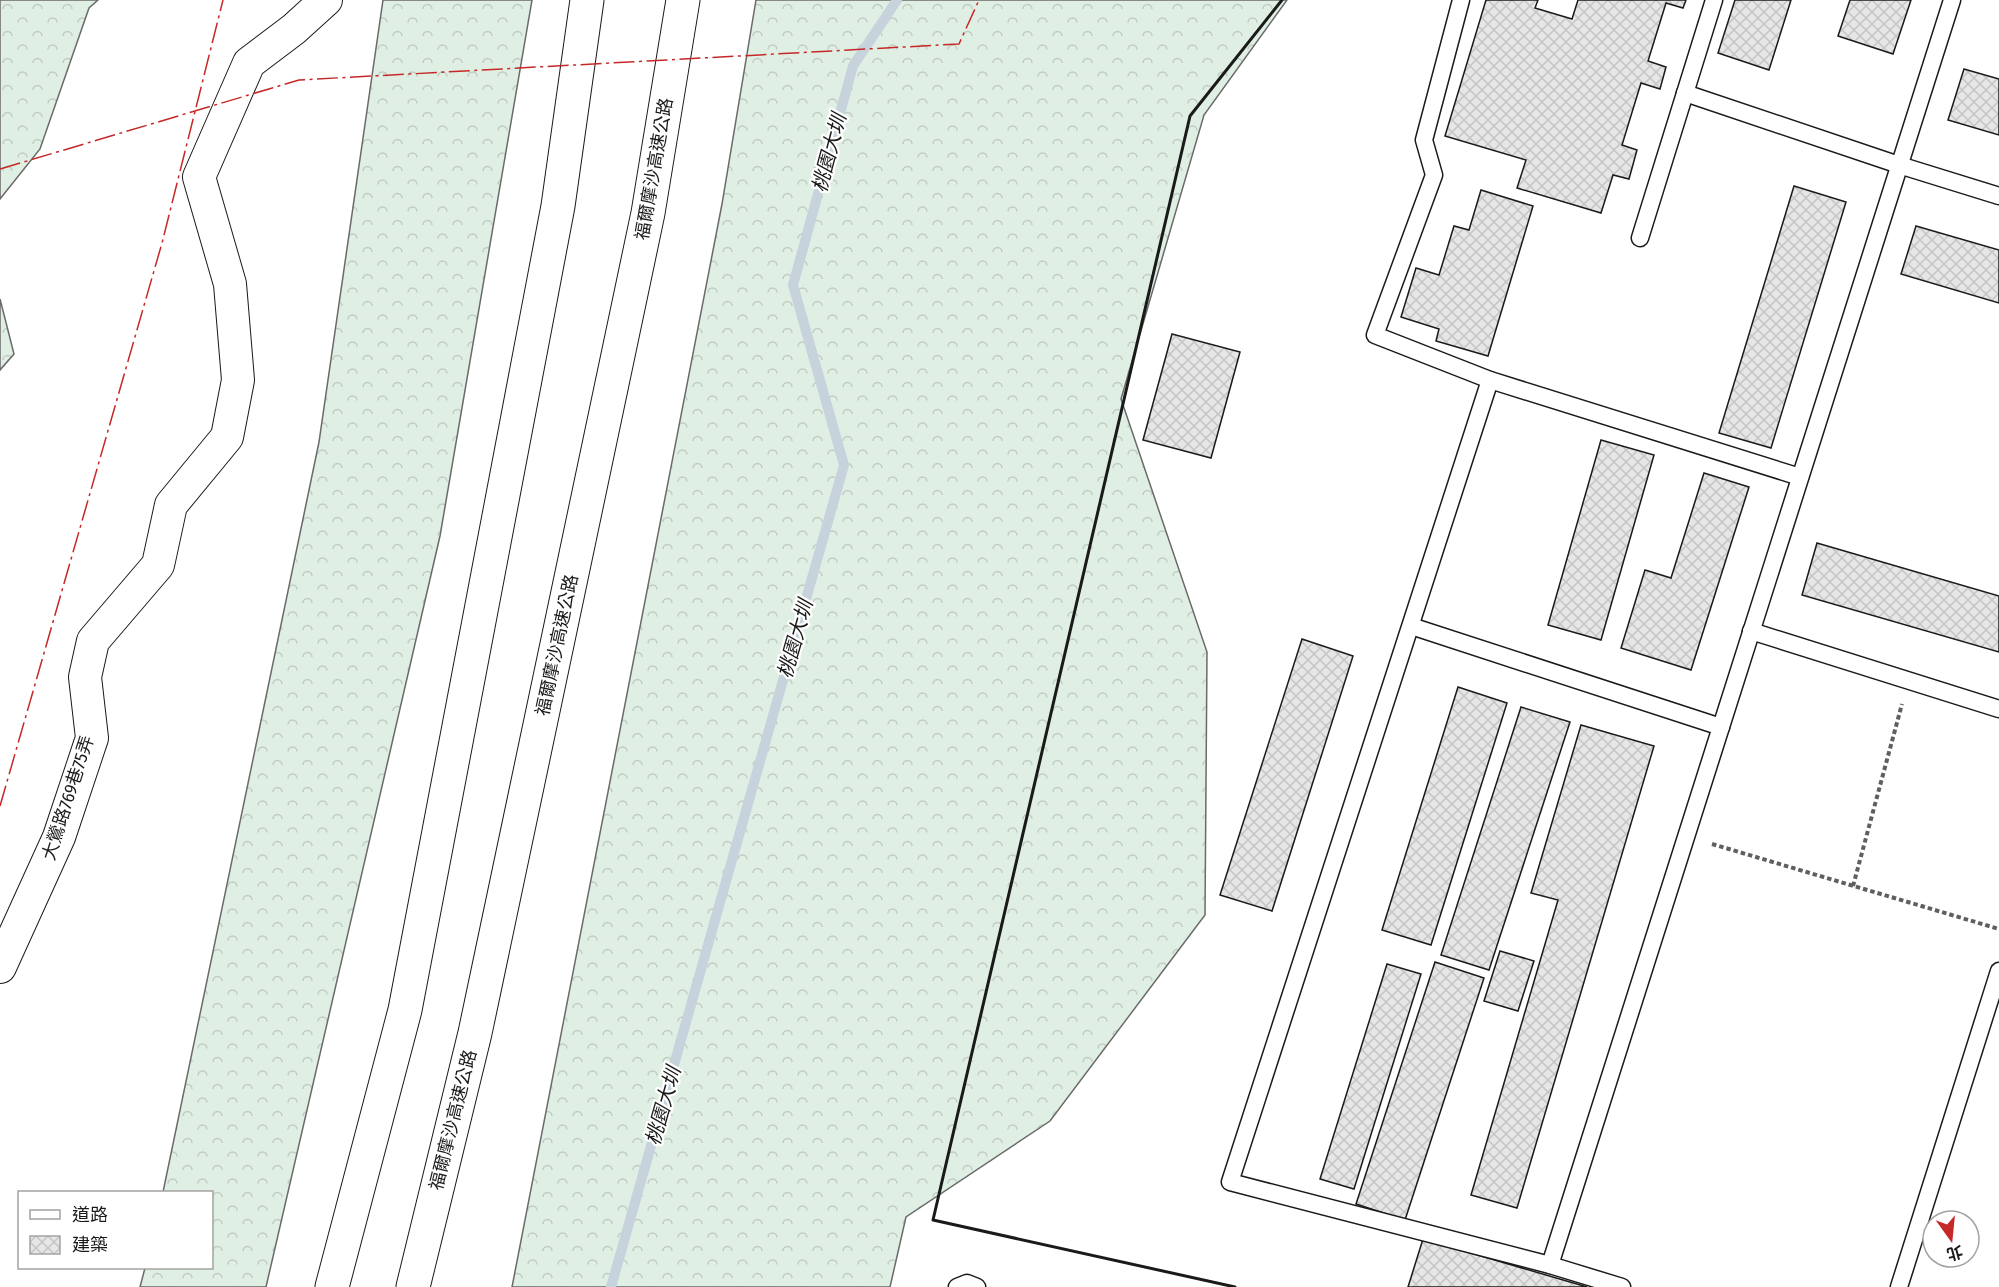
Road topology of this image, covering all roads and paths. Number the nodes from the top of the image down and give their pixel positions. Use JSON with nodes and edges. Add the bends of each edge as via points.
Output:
{"nodes":[{"id":1,"x":326,"y":0,"type":"edge"},
{"id":2,"x":588,"y":0,"type":"edge"},
{"id":3,"x":683,"y":0,"type":"edge"},
{"id":4,"x":1461,"y":0,"type":"edge"},
{"id":5,"x":1714,"y":0,"type":"edge"},
{"id":6,"x":1952,"y":0,"type":"edge"},
{"id":7,"x":1685,"y":93,"type":"junction"},
{"id":8,"x":1899,"y":165,"type":"junction"},
{"id":9,"x":1999,"y":196,"type":"edge"},
{"id":10,"x":1640,"y":238,"type":"dead end"},
{"id":11,"x":1490,"y":380,"type":"junction"},
{"id":12,"x":1800,"y":477,"type":"junction"},
{"id":13,"x":1411,"y":626,"type":"junction"},
{"id":14,"x":1751,"y":631,"type":"junction"},
{"id":15,"x":1908,"y":680,"type":"junction"},
{"id":16,"x":1999,"y":709,"type":"edge"},
{"id":17,"x":1721,"y":727,"type":"junction"},
{"id":18,"x":1686,"y":836,"type":"junction"},
{"id":19,"x":1853,"y":886,"type":"junction"},
{"id":20,"x":1999,"y":929,"type":"edge"},
{"id":21,"x":0,"y":967,"type":"edge"},
{"id":22,"x":1999,"y":971,"type":"edge"},
{"id":23,"x":1550,"y":1265,"type":"junction"},
{"id":24,"x":332,"y":1287,"type":"edge"},
{"id":25,"x":413,"y":1287,"type":"edge"},
{"id":26,"x":957,"y":1287,"type":"edge"},
{"id":27,"x":977,"y":1287,"type":"edge"},
{"id":28,"x":1622,"y":1287,"type":"edge"},
{"id":29,"x":1899,"y":1287,"type":"edge"}],
"edges":[{"from":1,"to":21,"type":"street","name":"大鶯路769巷75弄","via":[[249,63],[199,177],[230,284],[238,380],[227,437],[171,505],[158,565],[93,641],[85,677],[92,738],[58,837]]},
{"from":2,"to":24,"type":"highway","via":[[558,206],[405,1010]]},
{"from":3,"to":25,"type":"highway","name":"福爾摩沙高速公路","via":[[645,225],[475,1032]]},
{"from":4,"to":11,"type":"lane","via":[[1424,140],[1434,175],[1375,335]]},
{"from":5,"to":7,"type":"lane"},
{"from":6,"to":8,"type":"lane"},
{"from":7,"to":8,"type":"lane"},
{"from":7,"to":10,"type":"lane"},
{"from":8,"to":9,"type":"lane"},
{"from":8,"to":12,"type":"lane"},
{"from":11,"to":12,"type":"lane"},
{"from":11,"to":13,"type":"lane"},
{"from":12,"to":14,"type":"lane"},
{"from":13,"to":17,"type":"lane"},
{"from":13,"to":23,"type":"lane","via":[[1230,1182]]},
{"from":14,"to":15,"type":"lane"},
{"from":14,"to":17,"type":"lane"},
{"from":15,"to":16,"type":"lane"},
{"from":15,"to":19,"type":"path"},
{"from":17,"to":18,"type":"lane"},
{"from":18,"to":19,"type":"path"},
{"from":18,"to":23,"type":"lane"},
{"from":19,"to":20,"type":"path"},
{"from":22,"to":29,"type":"lane"},
{"from":23,"to":28,"type":"lane"},
{"from":26,"to":27,"type":"lane","via":[[967,1283]]}]}
